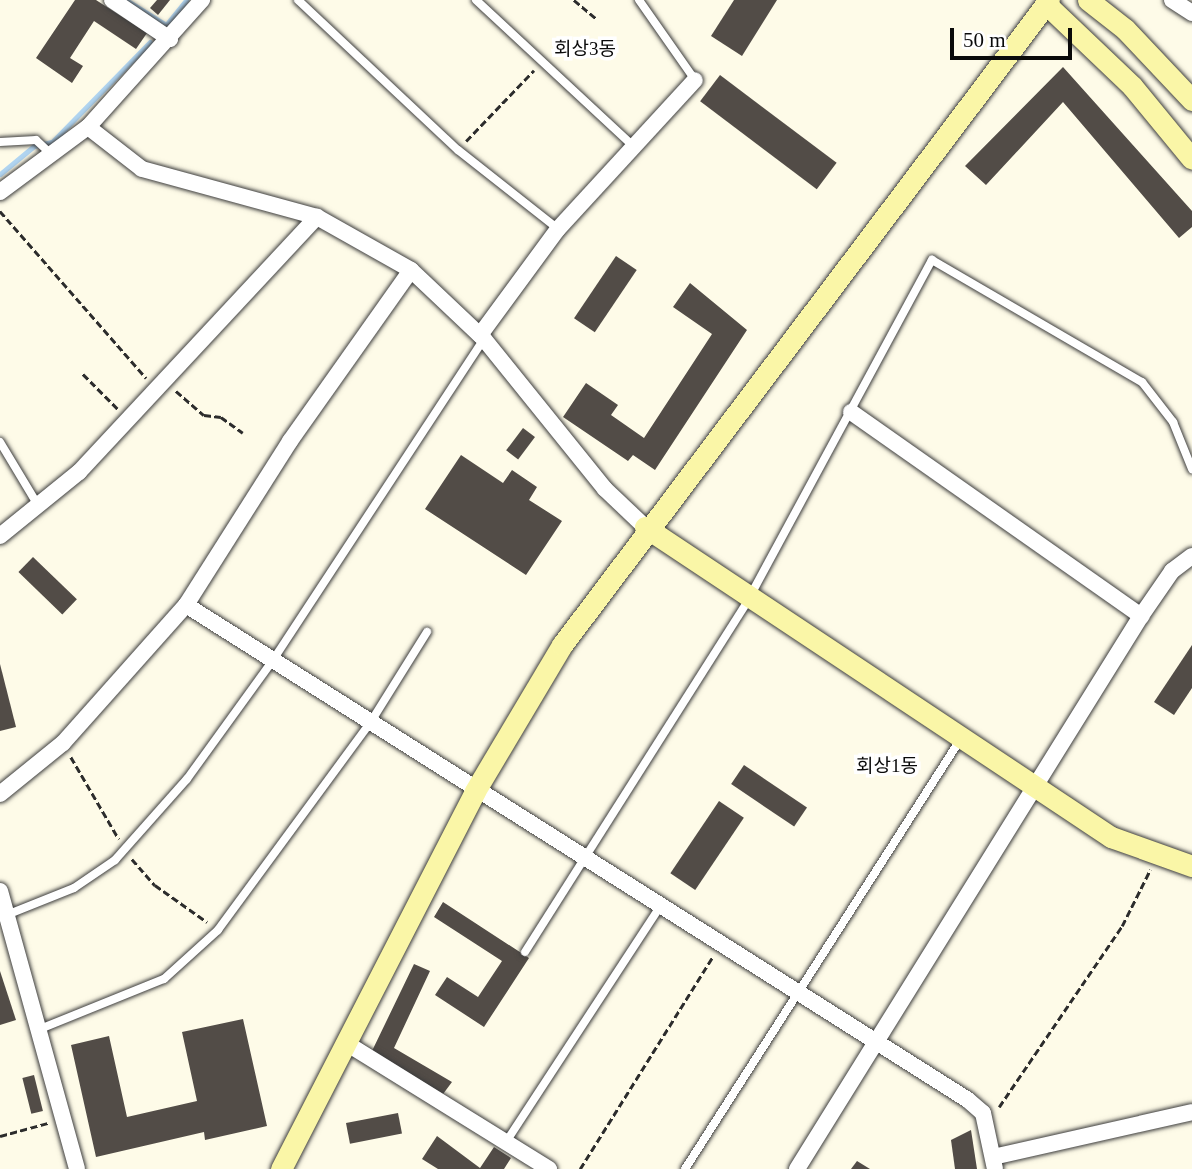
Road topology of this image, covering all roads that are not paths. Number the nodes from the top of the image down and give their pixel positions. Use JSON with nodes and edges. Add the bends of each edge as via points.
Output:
{"nodes":[{"id":1,"x":112,"y":0,"type":"edge"},
{"id":2,"x":202,"y":0,"type":"edge"},
{"id":3,"x":298,"y":0,"type":"edge"},
{"id":4,"x":476,"y":0,"type":"edge"},
{"id":5,"x":639,"y":0,"type":"edge"},
{"id":6,"x":1087,"y":0,"type":"edge"},
{"id":7,"x":1172,"y":0,"type":"edge"},
{"id":8,"x":1045,"y":1,"type":"edge"},
{"id":9,"x":1192,"y":13,"type":"edge"},
{"id":10,"x":170,"y":39,"type":"junction"},
{"id":11,"x":695,"y":80,"type":"joint"},
{"id":12,"x":1192,"y":100,"type":"edge"},
{"id":13,"x":88,"y":127,"type":"junction"},
{"id":14,"x":0,"y":142,"type":"edge"},
{"id":15,"x":636,"y":149,"type":"junction"},
{"id":16,"x":53,"y":157,"type":"junction"},
{"id":17,"x":1192,"y":159,"type":"edge"},
{"id":18,"x":0,"y":192,"type":"edge"},
{"id":19,"x":317,"y":217,"type":"junction"},
{"id":20,"x":558,"y":229,"type":"junction"},
{"id":21,"x":411,"y":270,"type":"junction"},
{"id":22,"x":482,"y":337,"type":"junction"},
{"id":23,"x":851,"y":412,"type":"junction"},
{"id":24,"x":0,"y":442,"type":"edge"},
{"id":25,"x":1192,"y":469,"type":"edge"},
{"id":26,"x":39,"y":507,"type":"junction"},
{"id":27,"x":645,"y":527,"type":"junction"},
{"id":28,"x":0,"y":536,"type":"edge"},
{"id":29,"x":1192,"y":556,"type":"edge"},
{"id":30,"x":748,"y":600,"type":"junction"},
{"id":31,"x":186,"y":605,"type":"junction"},
{"id":32,"x":1141,"y":616,"type":"junction"},
{"id":33,"x":427,"y":632,"type":"dead end"},
{"id":34,"x":273,"y":660,"type":"junction"},
{"id":35,"x":372,"y":720,"type":"junction"},
{"id":36,"x":960,"y":740,"type":"junction"},
{"id":37,"x":1034,"y":785,"type":"junction"},
{"id":38,"x":475,"y":791,"type":"junction"},
{"id":39,"x":0,"y":794,"type":"edge"},
{"id":40,"x":585,"y":862,"type":"junction"},
{"id":41,"x":1192,"y":866,"type":"edge"},
{"id":42,"x":0,"y":891,"type":"edge"},
{"id":43,"x":659,"y":908,"type":"junction"},
{"id":44,"x":9,"y":914,"type":"junction"},
{"id":45,"x":524,"y":952,"type":"dead end"},
{"id":46,"x":800,"y":994,"type":"junction"},
{"id":47,"x":40,"y":1029,"type":"junction"},
{"id":48,"x":875,"y":1041,"type":"junction"},
{"id":49,"x":346,"y":1043,"type":"junction"},
{"id":50,"x":1192,"y":1112,"type":"edge"},
{"id":51,"x":506,"y":1142,"type":"junction"},
{"id":52,"x":994,"y":1163,"type":"edge"},
{"id":53,"x":77,"y":1169,"type":"edge"},
{"id":54,"x":281,"y":1169,"type":"edge"},
{"id":55,"x":549,"y":1169,"type":"edge"},
{"id":56,"x":685,"y":1169,"type":"edge"},
{"id":57,"x":797,"y":1169,"type":"edge"}],
"edges":[{"from":1,"to":10,"type":"street"},
{"from":2,"to":10,"type":"street"},
{"from":3,"to":20,"type":"lane","via":[[458,150]]},
{"from":4,"to":15,"type":"lane"},
{"from":5,"to":11,"type":"lane"},
{"from":6,"to":8,"type":"street"},
{"from":6,"to":12,"type":"street","via":[[1125,29]]},
{"from":7,"to":9,"type":"street"},
{"from":8,"to":17,"type":"street","via":[[1132,86]]},
{"from":8,"to":27,"type":"street"},
{"from":10,"to":13,"type":"street"},
{"from":11,"to":15,"type":"street"},
{"from":13,"to":16,"type":"street"},
{"from":13,"to":19,"type":"street","via":[[156,175]]},
{"from":14,"to":16,"type":"lane","via":[[36,140]]},
{"from":15,"to":20,"type":"street"},
{"from":16,"to":18,"type":"street"},
{"from":19,"to":21,"type":"street"},
{"from":19,"to":26,"type":"street"},
{"from":20,"to":22,"type":"street"},
{"from":21,"to":22,"type":"street"},
{"from":21,"to":31,"type":"street","via":[[290,441]]},
{"from":22,"to":27,"type":"street","via":[[605,489]]},
{"from":22,"to":34,"type":"lane"},
{"from":23,"to":25,"type":"lane","via":[[932,260],[1142,383],[1174,422]]},
{"from":23,"to":30,"type":"lane"},
{"from":23,"to":32,"type":"street","via":[[1055,550]]},
{"from":24,"to":26,"type":"lane"},
{"from":26,"to":28,"type":"street"},
{"from":27,"to":30,"type":"street"},
{"from":27,"to":38,"type":"street","via":[[562,645]]},
{"from":29,"to":32,"type":"street"},
{"from":30,"to":36,"type":"street"},
{"from":30,"to":40,"type":"lane"},
{"from":31,"to":34,"type":"street"},
{"from":31,"to":39,"type":"street","via":[[63,743]]},
{"from":32,"to":37,"type":"street"},
{"from":33,"to":35,"type":"lane"},
{"from":34,"to":35,"type":"street"},
{"from":34,"to":44,"type":"lane","via":[[187,779],[115,860],[74,888]]},
{"from":35,"to":38,"type":"street"},
{"from":35,"to":47,"type":"lane","via":[[218,930],[186,962],[164,979]]},
{"from":36,"to":37,"type":"street"},
{"from":36,"to":46,"type":"lane"},
{"from":37,"to":41,"type":"street","via":[[1111,837],[1158,858]]},
{"from":37,"to":48,"type":"street"},
{"from":38,"to":40,"type":"street"},
{"from":38,"to":49,"type":"street"},
{"from":40,"to":43,"type":"street"},
{"from":40,"to":45,"type":"lane"},
{"from":42,"to":44,"type":"street"},
{"from":43,"to":46,"type":"street"},
{"from":43,"to":51,"type":"lane"},
{"from":44,"to":47,"type":"street"},
{"from":46,"to":48,"type":"street"},
{"from":46,"to":56,"type":"lane"},
{"from":47,"to":53,"type":"street"},
{"from":48,"to":52,"type":"street","via":[[983,1113]]},
{"from":48,"to":57,"type":"street"},
{"from":49,"to":51,"type":"street"},
{"from":49,"to":54,"type":"street"},
{"from":50,"to":52,"type":"street"},
{"from":51,"to":55,"type":"street"}]}
